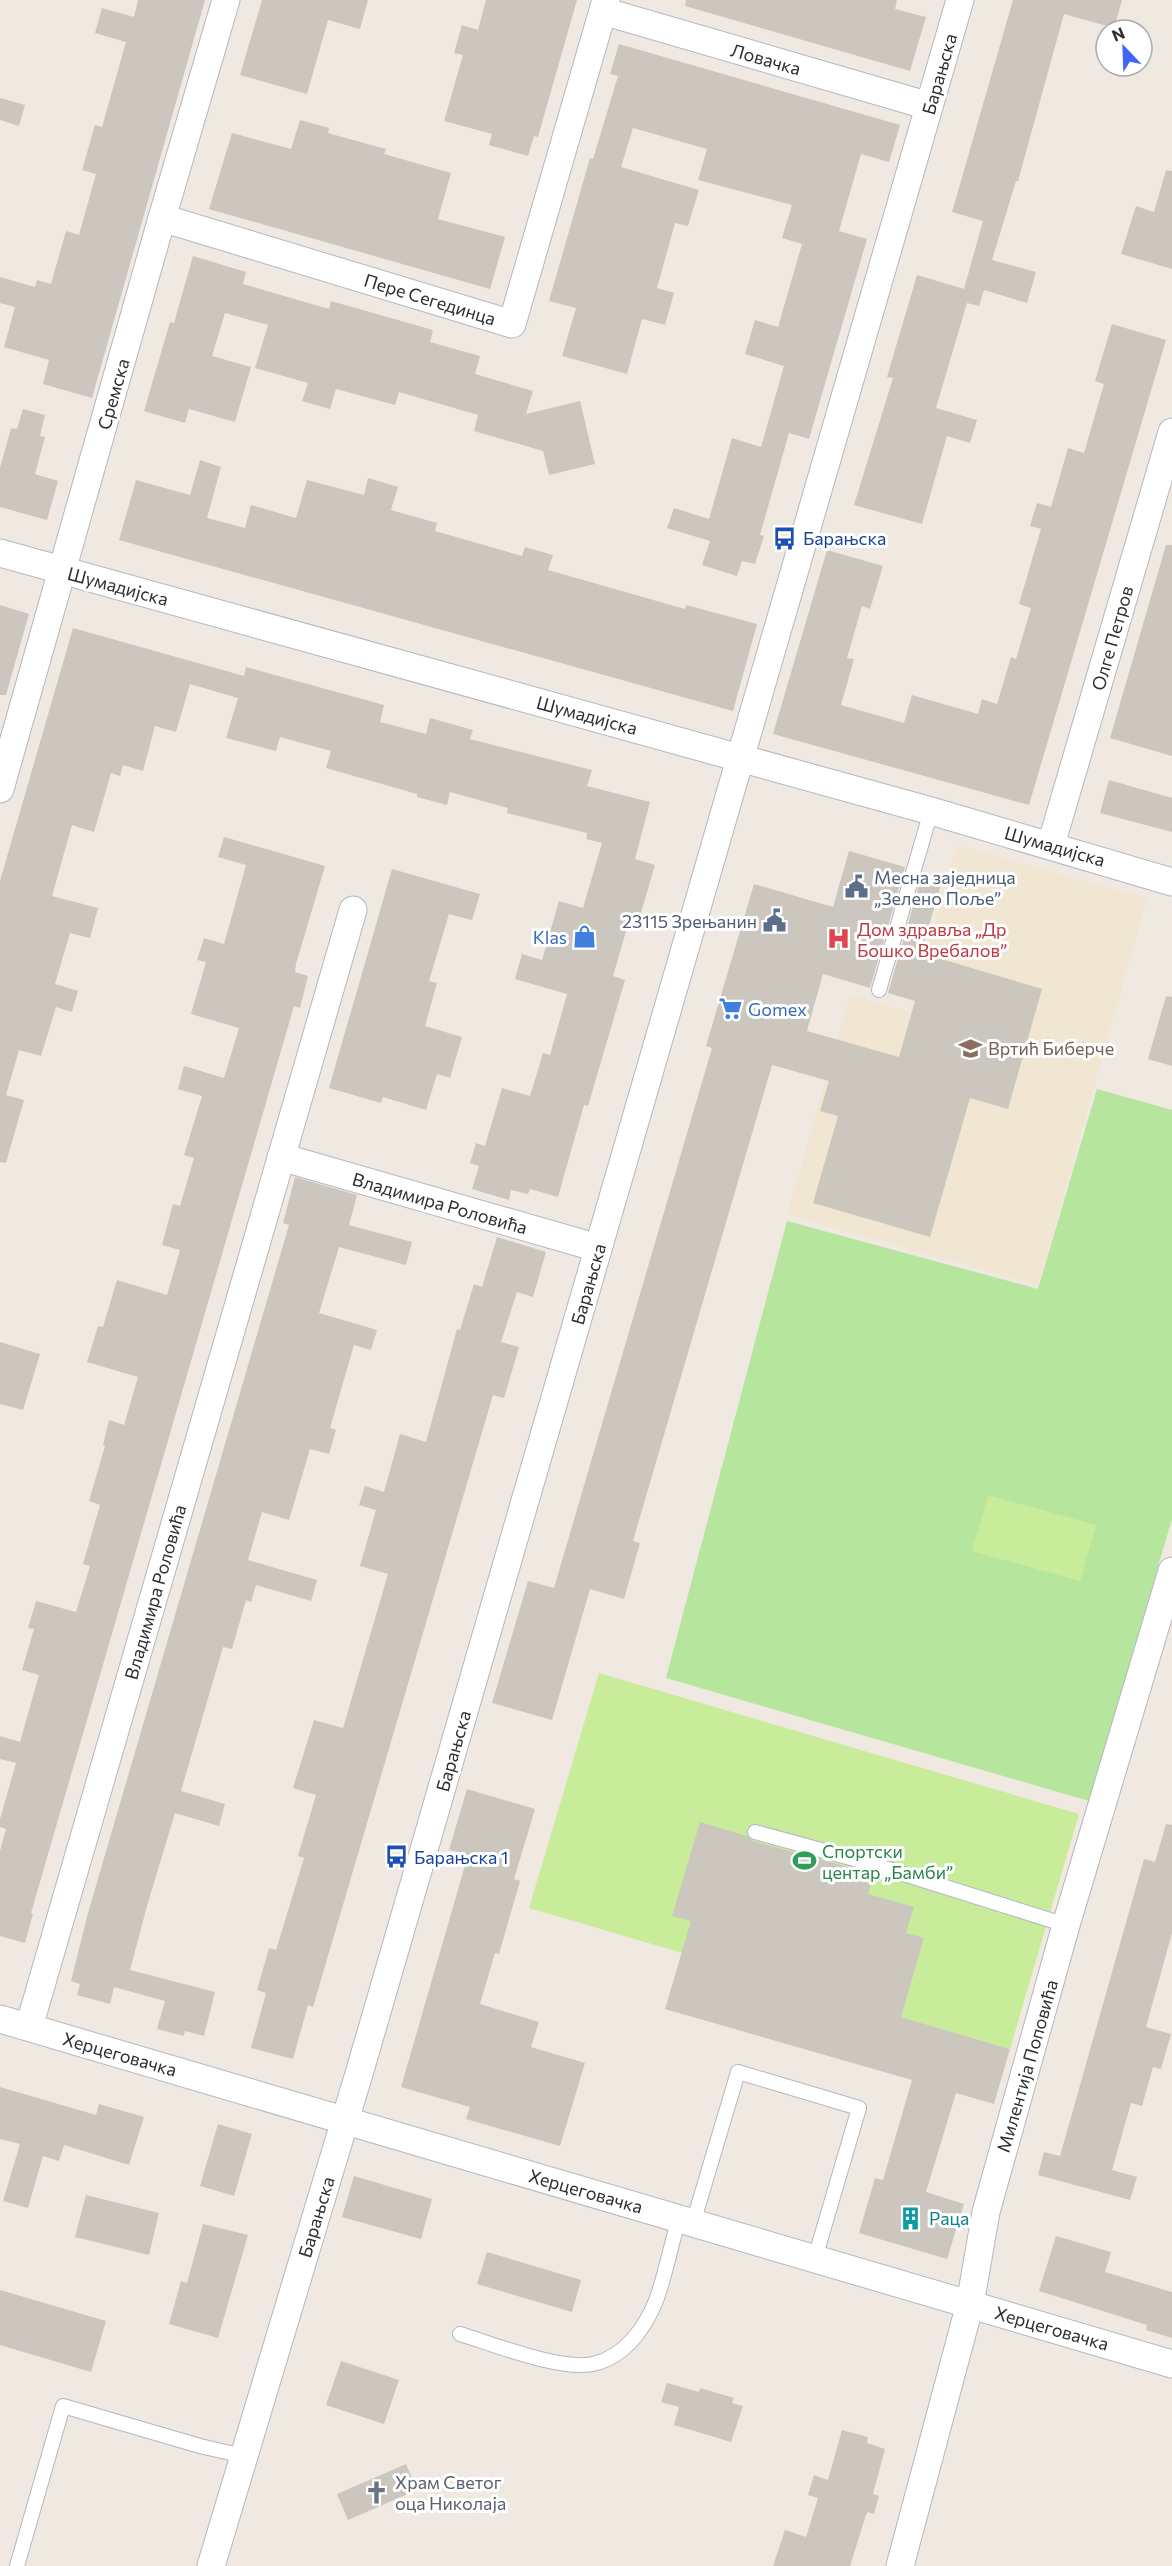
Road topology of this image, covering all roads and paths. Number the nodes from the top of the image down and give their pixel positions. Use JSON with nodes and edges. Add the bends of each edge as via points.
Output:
{"nodes":[{"id":1,"x":226,"y":0,"type":"edge"},
{"id":2,"x":960,"y":0,"type":"edge"},
{"id":3,"x":604,"y":6,"type":"edge"},
{"id":4,"x":930,"y":106,"type":"junction"},
{"id":5,"x":162,"y":218,"type":"junction"},
{"id":6,"x":1172,"y":432,"type":"edge"},
{"id":7,"x":0,"y":553,"type":"edge"},
{"id":8,"x":64,"y":571,"type":"junction"},
{"id":9,"x":741,"y":758,"type":"junction"},
{"id":10,"x":0,"y":789,"type":"edge"},
{"id":11,"x":931,"y":811,"type":"junction"},
{"id":12,"x":1051,"y":845,"type":"junction"},
{"id":13,"x":1172,"y":882,"type":"edge"},
{"id":14,"x":353,"y":910,"type":"dead end"},
{"id":15,"x":879,"y":990,"type":"dead end"},
{"id":16,"x":281,"y":1157,"type":"junction"},
{"id":17,"x":598,"y":1248,"type":"junction"},
{"id":18,"x":1172,"y":1571,"type":"edge"},
{"id":19,"x":755,"y":1832,"type":"dead end"},
{"id":20,"x":1066,"y":1925,"type":"junction"},
{"id":21,"x":0,"y":2019,"type":"edge"},
{"id":22,"x":29,"y":2027,"type":"junction"},
{"id":23,"x":345,"y":2120,"type":"junction"},
{"id":24,"x":686,"y":2221,"type":"junction"},
{"id":25,"x":815,"y":2258,"type":"junction"},
{"id":26,"x":970,"y":2304,"type":"junction"},
{"id":27,"x":460,"y":2334,"type":"dead end"},
{"id":28,"x":1172,"y":2364,"type":"edge"},
{"id":29,"x":243,"y":2456,"type":"junction"},
{"id":30,"x":17,"y":2566,"type":"edge"},
{"id":31,"x":211,"y":2566,"type":"edge"},
{"id":32,"x":900,"y":2566,"type":"edge"}],
"edges":[{"from":1,"to":5,"type":"street","name":"Сремска"},
{"from":2,"to":4,"type":"street","name":"Барањска"},
{"from":3,"to":4,"type":"street","name":"Ловачка"},
{"from":3,"to":5,"type":"street","name":"Пере Сегединца","via":[[512,324]]},
{"from":4,"to":9,"type":"street","name":"Барањска"},
{"from":5,"to":8,"type":"street","name":"Сремска"},
{"from":6,"to":12,"type":"street","name":"Олге Петров"},
{"from":7,"to":8,"type":"street","name":"Шумадијска"},
{"from":8,"to":9,"type":"street","name":"Шумадијска"},
{"from":8,"to":10,"type":"street","name":"Сремска"},
{"from":9,"to":11,"type":"street","name":"Шумадијска"},
{"from":9,"to":17,"type":"street","name":"Барањска"},
{"from":11,"to":12,"type":"street","name":"Шумадијска"},
{"from":11,"to":15,"type":"lane"},
{"from":12,"to":13,"type":"street","name":"Шумадијска"},
{"from":14,"to":16,"type":"street","name":"Владимира Роловића"},
{"from":16,"to":17,"type":"street","name":"Владимира Роловића"},
{"from":16,"to":22,"type":"street","name":"Владимира Роловића"},
{"from":17,"to":23,"type":"street","name":"Барањска"},
{"from":18,"to":20,"type":"street","name":"Милентија Поповића"},
{"from":19,"to":20,"type":"lane"},
{"from":20,"to":26,"type":"street","name":"Милентија Поповића","via":[[986,2212]]},
{"from":21,"to":22,"type":"street","name":"Херцеговачка"},
{"from":22,"to":23,"type":"street","name":"Херцеговачка"},
{"from":23,"to":24,"type":"street","name":"Херцеговачка"},
{"from":23,"to":29,"type":"street","name":"Барањска"},
{"from":24,"to":25,"type":"street","name":"Херцеговачка"},
{"from":24,"to":25,"type":"lane","via":[[738,2072],[860,2108]]},
{"from":24,"to":27,"type":"lane","via":[[641,2331],[620,2352],[593,2364],[568,2364]]},
{"from":25,"to":26,"type":"street","name":"Херцеговачка"},
{"from":26,"to":28,"type":"street","name":"Херцеговачка"},
{"from":26,"to":32,"type":"street","name":"Милентија Поповића"},
{"from":29,"to":30,"type":"lane","via":[[63,2406]]},
{"from":29,"to":31,"type":"street","name":"Барањска"}]}
